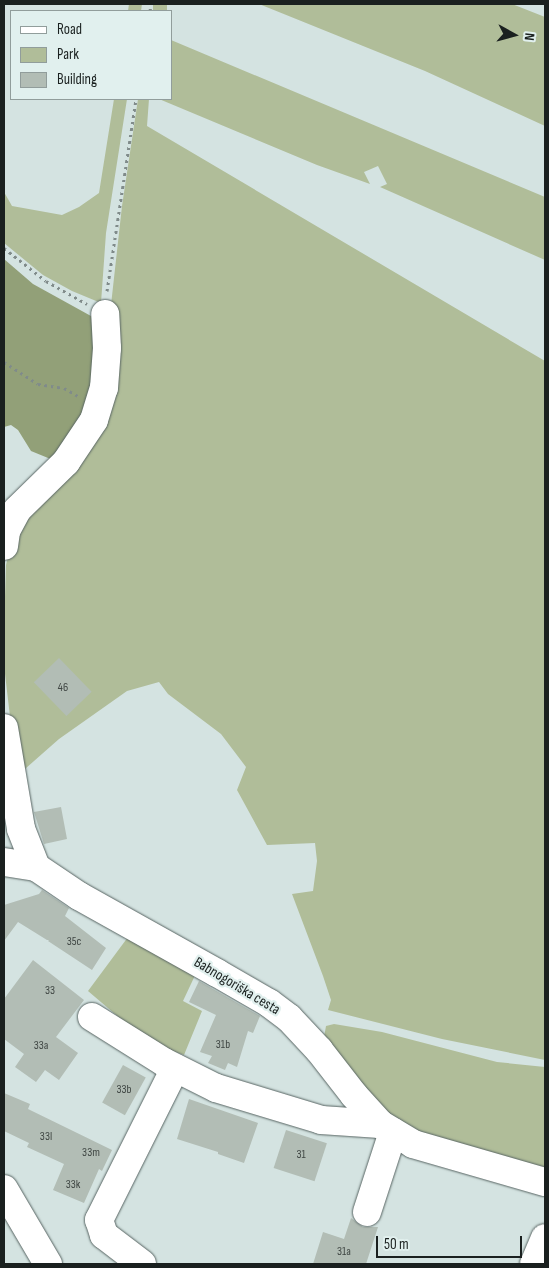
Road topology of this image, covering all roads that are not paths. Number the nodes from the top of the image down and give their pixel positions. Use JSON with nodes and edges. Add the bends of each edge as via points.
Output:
{"nodes":[{"id":1,"x":105,"y":314,"type":"road end"},
{"id":2,"x":4,"y":546,"type":"edge"},
{"id":3,"x":4,"y":728,"type":"edge"},
{"id":4,"x":4,"y":862,"type":"edge"},
{"id":5,"x":36,"y":867,"type":"junction"},
{"id":6,"x":92,"y":1017,"type":"dead end"},
{"id":7,"x":175,"y":1068,"type":"junction"},
{"id":8,"x":387,"y":1128,"type":"junction"},
{"id":9,"x":545,"y":1182,"type":"edge"},
{"id":10,"x":4,"y":1189,"type":"edge"},
{"id":11,"x":367,"y":1212,"type":"dead end"},
{"id":12,"x":545,"y":1238,"type":"edge"},
{"id":13,"x":48,"y":1264,"type":"edge"},
{"id":14,"x":142,"y":1264,"type":"edge"},
{"id":15,"x":534,"y":1264,"type":"edge"}],
"edges":[{"from":1,"to":2,"type":"street","via":[[107,358],[104,388],[94,420],[66,462],[17,510],[6,531]]},
{"from":3,"to":5,"type":"street","via":[[21,829]]},
{"from":4,"to":5,"type":"street"},
{"from":5,"to":8,"type":"street","name":"Babnogoriška cesta","via":[[72,892],[218,973],[282,1013]]},
{"from":6,"to":7,"type":"street"},
{"from":7,"to":8,"type":"street","via":[[216,1088],[278,1108],[321,1120]]},
{"from":7,"to":14,"type":"street","via":[[99,1220],[104,1235]]},
{"from":8,"to":9,"type":"street","name":"Babnogoriška cesta","via":[[413,1144]]},
{"from":8,"to":11,"type":"street"},
{"from":10,"to":13,"type":"street"},
{"from":12,"to":15,"type":"street"}]}
